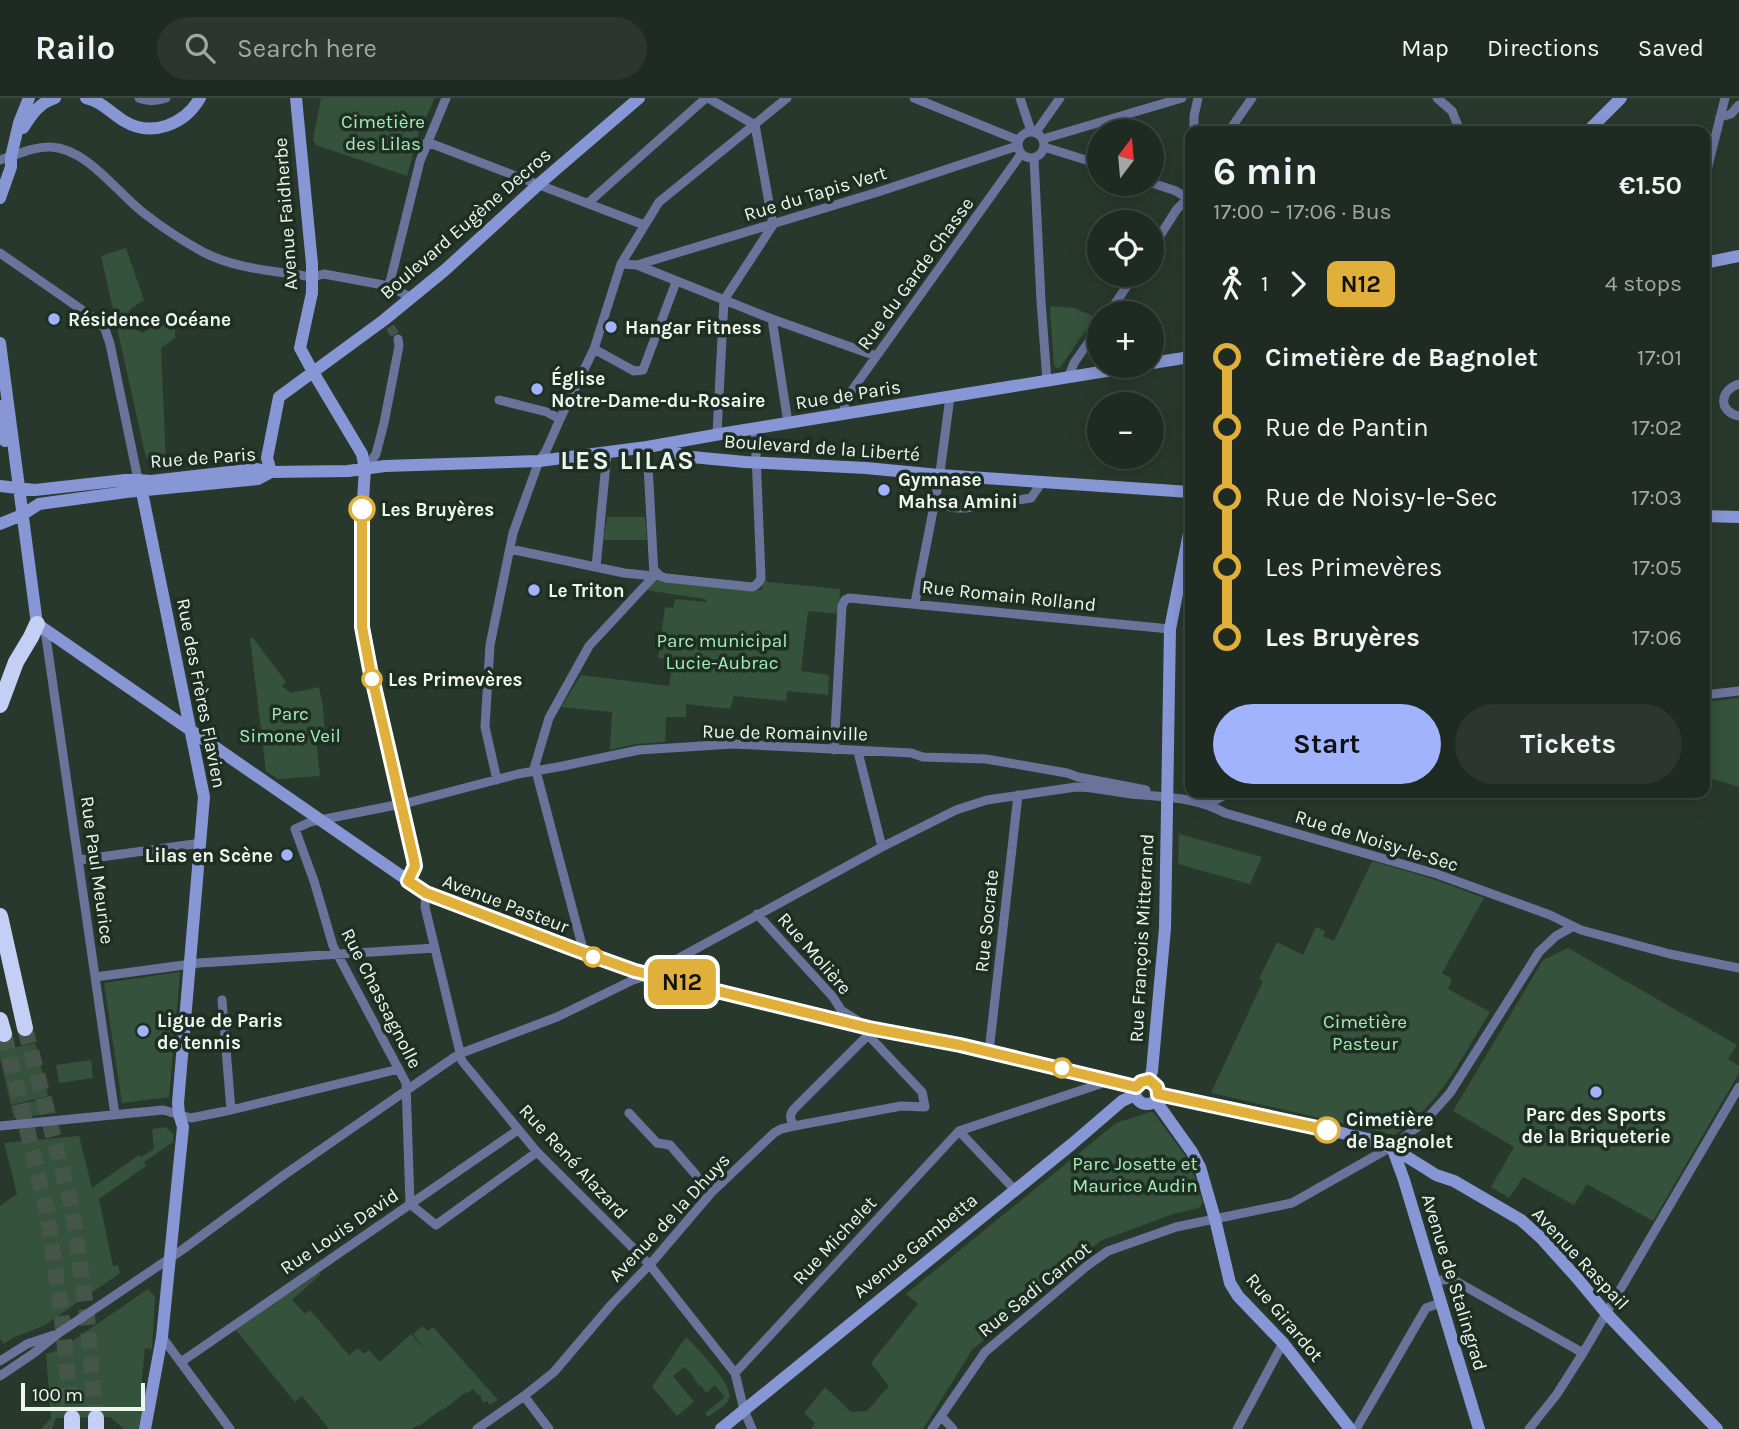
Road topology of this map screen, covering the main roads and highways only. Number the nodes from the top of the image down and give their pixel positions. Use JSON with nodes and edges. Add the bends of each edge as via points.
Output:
{"nodes":[{"id":1,"x":29,"y":98,"type":"edge"},
{"id":2,"x":52,"y":98,"type":"edge"},
{"id":3,"x":86,"y":98,"type":"edge"},
{"id":4,"x":200,"y":98,"type":"edge"},
{"id":5,"x":296,"y":98,"type":"edge"},
{"id":6,"x":639,"y":98,"type":"edge"},
{"id":7,"x":1621,"y":98,"type":"edge"},
{"id":8,"x":1593,"y":126,"type":"edge"},
{"id":9,"x":16,"y":137,"type":"junction"},
{"id":10,"x":5,"y":159,"type":"edge"},
{"id":11,"x":0,"y":172,"type":"edge"},
{"id":12,"x":0,"y":198,"type":"edge"},
{"id":13,"x":1737,"y":258,"type":"edge"},
{"id":14,"x":1710,"y":262,"type":"edge"},
{"id":15,"x":0,"y":343,"type":"edge"},
{"id":16,"x":1185,"y":358,"type":"edge"},
{"id":17,"x":1164,"y":361,"type":"edge"},
{"id":18,"x":313,"y":372,"type":"junction"},
{"id":19,"x":1087,"y":375,"type":"edge"},
{"id":20,"x":0,"y":406,"type":"edge"},
{"id":21,"x":666,"y":444,"type":"junction"},
{"id":22,"x":366,"y":469,"type":"junction"},
{"id":23,"x":271,"y":472,"type":"junction"},
{"id":24,"x":10,"y":486,"type":"edge"},
{"id":25,"x":140,"y":486,"type":"junction"},
{"id":26,"x":1185,"y":492,"type":"edge"},
{"id":27,"x":22,"y":515,"type":"junction"},
{"id":28,"x":1710,"y":516,"type":"edge"},
{"id":29,"x":1739,"y":517,"type":"edge"},
{"id":30,"x":0,"y":524,"type":"edge"},
{"id":31,"x":1185,"y":553,"type":"edge"},
{"id":32,"x":41,"y":627,"type":"junction"},
{"id":33,"x":0,"y":705,"type":"edge"},
{"id":34,"x":190,"y":729,"type":"junction"},
{"id":35,"x":408,"y":881,"type":"junction"},
{"id":36,"x":0,"y":916,"type":"edge"},
{"id":37,"x":24,"y":1028,"type":"tunnel mouth"},
{"id":38,"x":1149,"y":1080,"type":"junction"},
{"id":39,"x":1136,"y":1091,"type":"junction"},
{"id":40,"x":1157,"y":1097,"type":"junction"},
{"id":41,"x":1391,"y":1147,"type":"junction"},
{"id":42,"x":145,"y":1429,"type":"edge"},
{"id":43,"x":721,"y":1429,"type":"edge"},
{"id":44,"x":1350,"y":1429,"type":"edge"},
{"id":45,"x":1479,"y":1429,"type":"edge"},
{"id":46,"x":1717,"y":1429,"type":"edge"}],
"edges":[{"from":1,"to":9,"type":"main road"},
{"from":2,"to":9,"type":"main road","via":[[33,113]]},
{"from":3,"to":4,"type":"main road","via":[[139,128],[170,126],[192,111]]},
{"from":5,"to":18,"type":"main road","name":"Avenue Faidherbe","via":[[312,261],[312,293],[300,348]]},
{"from":6,"to":18,"type":"main road","name":"Boulevard Eugène Decros","via":[[387,323]]},
{"from":7,"to":8,"type":"main road"},
{"from":9,"to":10,"type":"main road"},
{"from":10,"to":11,"type":"main road"},
{"from":10,"to":12,"type":"main road","via":[[10,167]]},
{"from":13,"to":14,"type":"main road"},
{"from":15,"to":24,"type":"main road"},
{"from":16,"to":17,"type":"main road"},
{"from":18,"to":22,"type":"main road","name":"Avenue Faidherbe","via":[[362,454]]},
{"from":18,"to":23,"type":"main road","via":[[279,397],[267,458]]},
{"from":19,"to":21,"type":"main road","name":"Rue de Paris"},
{"from":20,"to":24,"type":"main road"},
{"from":21,"to":22,"type":"main road","name":"Rue de Paris","via":[[539,461]]},
{"from":21,"to":26,"type":"main road","name":"Boulevard de la Liberté","via":[[681,456],[756,463]]},
{"from":22,"to":23,"type":"main road","name":"Rue de Paris"},
{"from":22,"to":35,"type":"main road","via":[[362,627],[415,866]]},
{"from":23,"to":25,"type":"main road","name":"Rue de Paris","via":[[257,469]]},
{"from":24,"to":25,"type":"main road","via":[[35,490]]},
{"from":24,"to":27,"type":"main road"},
{"from":25,"to":27,"type":"main road","via":[[39,504]]},
{"from":25,"to":34,"type":"main road","name":"Rue des Frères Flavien"},
{"from":27,"to":30,"type":"main road"},
{"from":27,"to":32,"type":"main road"},
{"from":28,"to":29,"type":"main road"},
{"from":31,"to":38,"type":"main road","name":"Rue François Mitterrand","via":[[1170,629],[1165,928]]},
{"from":32,"to":33,"type":"highway","via":[[12,670]]},
{"from":32,"to":34,"type":"main road","name":"Avenue Pasteur"},
{"from":34,"to":35,"type":"main road","name":"Avenue Pasteur"},
{"from":34,"to":42,"type":"main road","name":"Rue des Frères Flavien","via":[[204,797],[178,1103],[183,1127],[162,1337]]},
{"from":35,"to":39,"type":"main road","name":"Avenue Pasteur","via":[[426,893],[650,975],[869,1032],[960,1045],[1111,1080]]},
{"from":36,"to":37,"type":"highway"},
{"from":38,"to":39,"type":"main road","via":[[1141,1082]]},
{"from":38,"to":40,"type":"main road","via":[[1157,1087]]},
{"from":39,"to":40,"type":"main road","via":[[1145,1104]]},
{"from":39,"to":43,"type":"main road","name":"Avenue Gambetta"},
{"from":40,"to":41,"type":"main road","via":[[1325,1129]]},
{"from":40,"to":44,"type":"main road","name":"Rue Girardot","via":[[1200,1167],[1230,1283]]},
{"from":41,"to":45,"type":"main road","name":"Avenue de Stalingrad"},
{"from":41,"to":46,"type":"main road","name":"Avenue Raspail","via":[[1527,1224]]}]}
